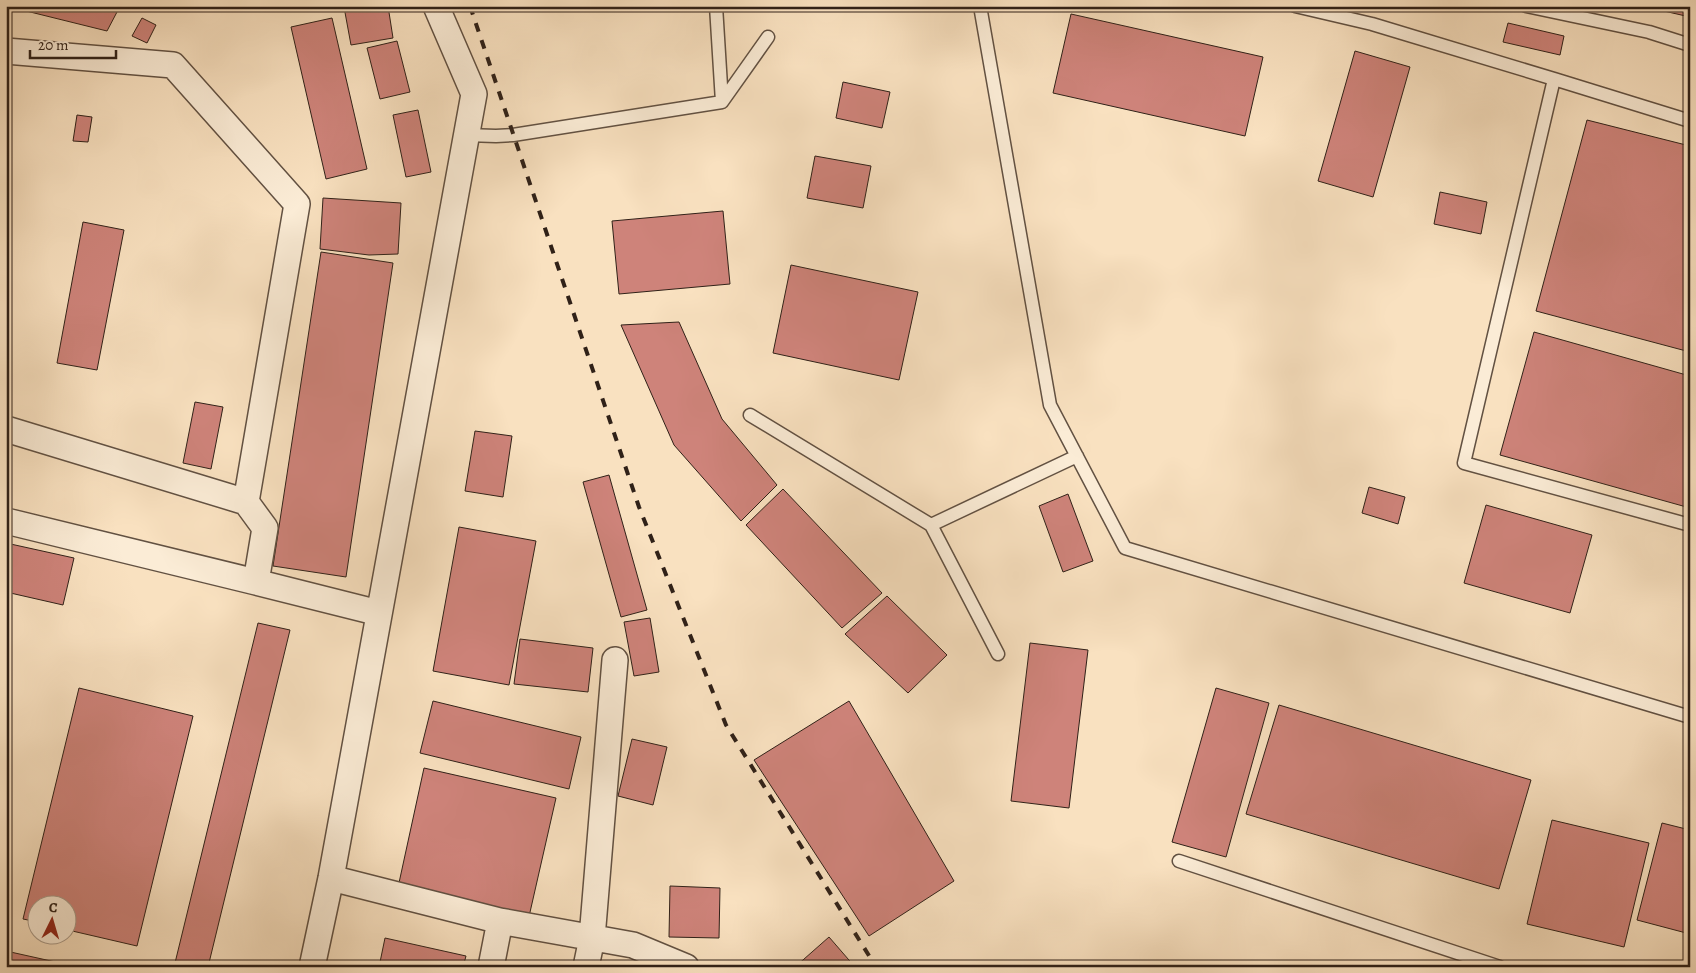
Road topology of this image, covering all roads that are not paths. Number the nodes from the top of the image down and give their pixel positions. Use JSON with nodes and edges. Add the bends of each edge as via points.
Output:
{"nodes":[{"id":1,"x":436,"y":6,"type":"edge"},
{"id":2,"x":716,"y":6,"type":"edge"},
{"id":3,"x":980,"y":6,"type":"edge"},
{"id":4,"x":1295,"y":6,"type":"edge"},
{"id":5,"x":1526,"y":6,"type":"edge"},
{"id":6,"x":768,"y":37,"type":"dead end"},
{"id":7,"x":1690,"y":45,"type":"edge"},
{"id":8,"x":6,"y":51,"type":"edge"},
{"id":9,"x":1554,"y":79,"type":"junction"},
{"id":10,"x":722,"y":102,"type":"junction"},
{"id":11,"x":1690,"y":121,"type":"edge"},
{"id":12,"x":466,"y":135,"type":"junction"},
{"id":13,"x":750,"y":414,"type":"dead end"},
{"id":14,"x":6,"y":429,"type":"edge"},
{"id":15,"x":1077,"y":456,"type":"junction"},
{"id":16,"x":246,"y":502,"type":"junction"},
{"id":17,"x":6,"y":521,"type":"edge"},
{"id":18,"x":931,"y":525,"type":"junction"},
{"id":19,"x":1690,"y":525,"type":"edge"},
{"id":20,"x":256,"y":582,"type":"junction"},
{"id":21,"x":379,"y":613,"type":"junction"},
{"id":22,"x":998,"y":654,"type":"dead end"},
{"id":23,"x":615,"y":660,"type":"dead end"},
{"id":24,"x":1690,"y":717,"type":"edge"},
{"id":25,"x":1180,"y":861,"type":"dead end"},
{"id":26,"x":331,"y":878,"type":"junction"},
{"id":27,"x":500,"y":922,"type":"junction"},
{"id":28,"x":592,"y":938,"type":"junction"},
{"id":29,"x":312,"y":967,"type":"edge"},
{"id":30,"x":491,"y":967,"type":"edge"},
{"id":31,"x":586,"y":967,"type":"edge"},
{"id":32,"x":686,"y":967,"type":"edge"},
{"id":33,"x":1500,"y":967,"type":"edge"}],
"edges":[{"from":1,"to":12,"type":"street","via":[[474,94]]},
{"from":2,"to":10,"type":"lane"},
{"from":3,"to":15,"type":"lane","via":[[1050,405]]},
{"from":4,"to":9,"type":"lane","via":[[1372,24]]},
{"from":5,"to":7,"type":"lane","via":[[1649,32]]},
{"from":6,"to":10,"type":"lane"},
{"from":8,"to":16,"type":"street","via":[[173,65],[297,204]]},
{"from":9,"to":11,"type":"lane"},
{"from":9,"to":19,"type":"lane","via":[[1464,463]]},
{"from":10,"to":12,"type":"lane","via":[[514,135]]},
{"from":12,"to":21,"type":"street"},
{"from":13,"to":18,"type":"lane"},
{"from":14,"to":16,"type":"street"},
{"from":15,"to":18,"type":"lane"},
{"from":15,"to":24,"type":"lane","via":[[1125,548]]},
{"from":16,"to":20,"type":"street","via":[[265,528]]},
{"from":17,"to":20,"type":"street"},
{"from":18,"to":22,"type":"lane"},
{"from":20,"to":21,"type":"street"},
{"from":21,"to":26,"type":"street"},
{"from":23,"to":28,"type":"street"},
{"from":25,"to":33,"type":"lane"},
{"from":26,"to":27,"type":"street"},
{"from":26,"to":29,"type":"street"},
{"from":27,"to":28,"type":"street"},
{"from":27,"to":30,"type":"street"},
{"from":28,"to":31,"type":"street"},
{"from":28,"to":32,"type":"street","via":[[633,945]]}]}
